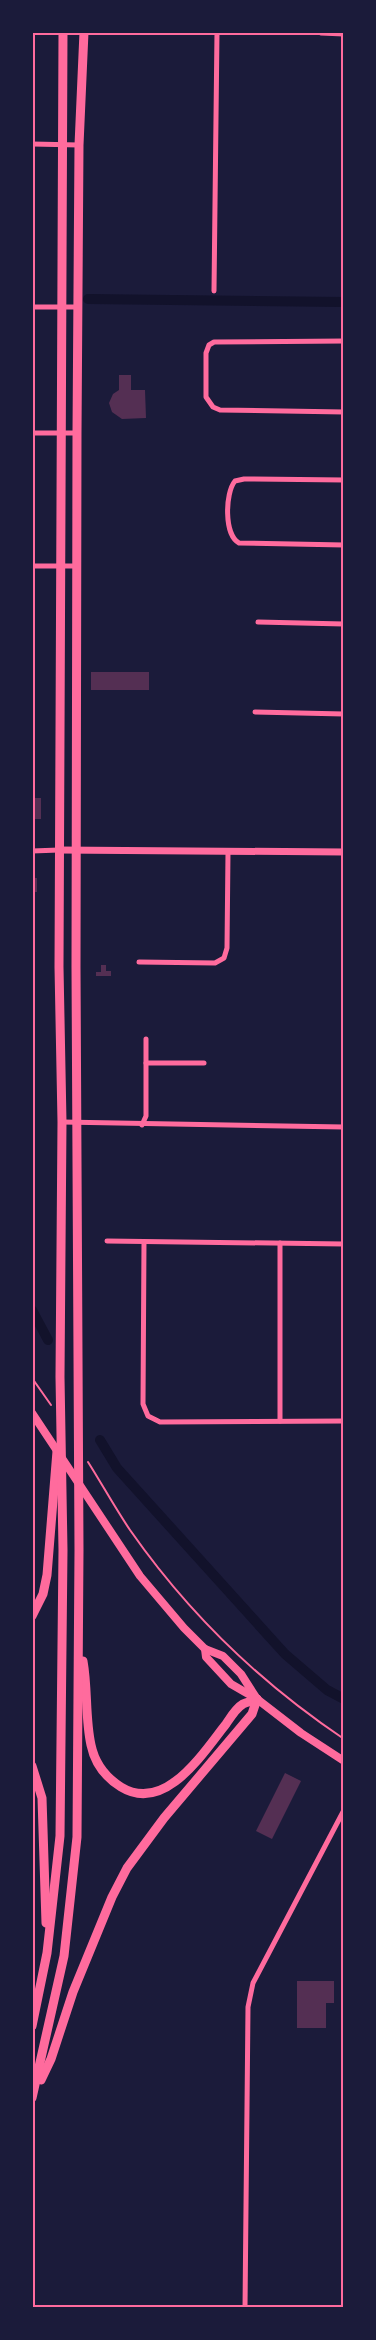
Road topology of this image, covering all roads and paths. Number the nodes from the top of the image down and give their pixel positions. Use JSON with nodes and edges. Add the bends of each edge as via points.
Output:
{"nodes":[{"id":1,"x":63,"y":32,"type":"edge"},
{"id":2,"x":84,"y":32,"type":"edge"},
{"id":3,"x":217,"y":32,"type":"edge"},
{"id":4,"x":321,"y":32,"type":"edge"},
{"id":5,"x":344,"y":33,"type":"edge"},
{"id":6,"x":32,"y":144,"type":"edge"},
{"id":7,"x":61,"y":144,"type":"junction"},
{"id":8,"x":79,"y":145,"type":"junction"},
{"id":9,"x":214,"y":291,"type":"dead end"},
{"id":10,"x":32,"y":307,"type":"edge"},
{"id":11,"x":61,"y":307,"type":"junction"},
{"id":12,"x":78,"y":307,"type":"junction"},
{"id":13,"x":344,"y":341,"type":"edge"},
{"id":14,"x":344,"y":412,"type":"edge"},
{"id":15,"x":32,"y":433,"type":"edge"},
{"id":16,"x":60,"y":433,"type":"junction"},
{"id":17,"x":77,"y":433,"type":"junction"},
{"id":18,"x":344,"y":480,"type":"edge"},
{"id":19,"x":344,"y":545,"type":"edge"},
{"id":20,"x":32,"y":566,"type":"edge"},
{"id":21,"x":61,"y":566,"type":"junction"},
{"id":22,"x":78,"y":566,"type":"junction"},
{"id":23,"x":258,"y":622,"type":"dead end"},
{"id":24,"x":344,"y":624,"type":"edge"},
{"id":25,"x":255,"y":712,"type":"dead end"},
{"id":26,"x":344,"y":714,"type":"edge"},
{"id":27,"x":60,"y":850,"type":"junction"},
{"id":28,"x":77,"y":850,"type":"junction"},
{"id":29,"x":32,"y":851,"type":"edge"},
{"id":30,"x":228,"y":852,"type":"junction"},
{"id":31,"x":344,"y":852,"type":"edge"},
{"id":32,"x":140,"y":962,"type":"dead end"},
{"id":33,"x":146,"y":1039,"type":"dead end"},
{"id":34,"x":146,"y":1063,"type":"junction"},
{"id":35,"x":204,"y":1063,"type":"dead end"},
{"id":36,"x":62,"y":1122,"type":"junction"},
{"id":37,"x":78,"y":1122,"type":"junction"},
{"id":38,"x":142,"y":1125,"type":"junction"},
{"id":39,"x":344,"y":1127,"type":"edge"},
{"id":40,"x":107,"y":1241,"type":"dead end"},
{"id":41,"x":144,"y":1242,"type":"junction"},
{"id":42,"x":280,"y":1244,"type":"junction"},
{"id":43,"x":344,"y":1244,"type":"edge"},
{"id":44,"x":32,"y":1413,"type":"edge"},
{"id":45,"x":62,"y":1413,"type":"junction"},
{"id":46,"x":280,"y":1421,"type":"junction"},
{"id":47,"x":344,"y":1421,"type":"edge"},
{"id":48,"x":111,"y":1496,"type":"dead end"},
{"id":49,"x":32,"y":1616,"type":"edge"},
{"id":50,"x":79,"y":1643,"type":"junction"},
{"id":51,"x":206,"y":1649,"type":"junction"},
{"id":52,"x":257,"y":1699,"type":"junction"},
{"id":53,"x":344,"y":1739,"type":"edge"},
{"id":54,"x":344,"y":1761,"type":"edge"},
{"id":55,"x":32,"y":1766,"type":"edge"},
{"id":56,"x":344,"y":1810,"type":"edge"},
{"id":57,"x":47,"y":1953,"type":"junction"},
{"id":58,"x":32,"y":2026,"type":"edge"},
{"id":59,"x":33,"y":2097,"type":"edge"},
{"id":60,"x":245,"y":2308,"type":"edge"}],
"edges":[{"from":1,"to":7,"type":"main road"},
{"from":2,"to":8,"type":"main road"},
{"from":3,"to":9,"type":"street"},
{"from":4,"to":5,"type":"street"},
{"from":6,"to":7,"type":"street"},
{"from":7,"to":8,"type":"street"},
{"from":7,"to":11,"type":"main road"},
{"from":8,"to":12,"type":"main road"},
{"from":10,"to":11,"type":"street"},
{"from":11,"to":12,"type":"street"},
{"from":11,"to":16,"type":"main road"},
{"from":12,"to":17,"type":"main road"},
{"from":13,"to":14,"type":"street","via":[[220,340],[207,349],[206,374],[208,403],[220,410]]},
{"from":15,"to":16,"type":"street"},
{"from":16,"to":17,"type":"street"},
{"from":16,"to":21,"type":"main road"},
{"from":17,"to":22,"type":"main road"},
{"from":18,"to":19,"type":"street","via":[[244,479],[235,481],[229,492],[229,528],[235,541],[244,544]]},
{"from":20,"to":21,"type":"street"},
{"from":21,"to":22,"type":"street"},
{"from":21,"to":27,"type":"main road"},
{"from":22,"to":28,"type":"main road"},
{"from":23,"to":24,"type":"street"},
{"from":25,"to":26,"type":"street"},
{"from":27,"to":28,"type":"street"},
{"from":27,"to":29,"type":"street"},
{"from":27,"to":36,"type":"main road"},
{"from":28,"to":30,"type":"street"},
{"from":28,"to":37,"type":"main road"},
{"from":30,"to":31,"type":"street"},
{"from":30,"to":32,"type":"street","via":[[227,948],[224,958],[215,963]]},
{"from":33,"to":34,"type":"street"},
{"from":34,"to":35,"type":"street"},
{"from":34,"to":38,"type":"street","via":[[146,1116]]},
{"from":36,"to":37,"type":"street"},
{"from":36,"to":45,"type":"main road"},
{"from":37,"to":38,"type":"street"},
{"from":37,"to":50,"type":"main road"},
{"from":38,"to":39,"type":"street"},
{"from":40,"to":41,"type":"street"},
{"from":41,"to":42,"type":"street"},
{"from":41,"to":46,"type":"street","via":[[143,1404],[148,1416],[160,1422]]},
{"from":42,"to":43,"type":"street"},
{"from":42,"to":46,"type":"street"},
{"from":44,"to":51,"type":"main road","via":[[140,1576]]},
{"from":45,"to":49,"type":"main road","via":[[47,1575],[41,1600]]},
{"from":45,"to":57,"type":"main road","via":[[60,1836]]},
{"from":46,"to":47,"type":"street"},
{"from":48,"to":53,"type":"path","via":[[129,1528],[210,1630],[294,1704]]},
{"from":50,"to":52,"type":"main road","via":[[85,1671],[91,1745],[98,1766],[125,1790],[142,1793],[160,1790],[176,1782],[241,1705]]},
{"from":50,"to":59,"type":"main road","via":[[77,1837],[64,1956]]},
{"from":51,"to":52,"type":"main road","via":[[223,1656],[241,1674]]},
{"from":51,"to":52,"type":"main road","via":[[206,1658],[231,1684]]},
{"from":52,"to":54,"type":"main road"},
{"from":52,"to":59,"type":"main road","via":[[252,1714],[164,1818],[127,1868],[73,1992],[51,2059]]},
{"from":55,"to":57,"type":"main road","via":[[42,1798]]},
{"from":56,"to":60,"type":"street","via":[[253,1982],[248,2007]]},
{"from":57,"to":58,"type":"main road"}]}
